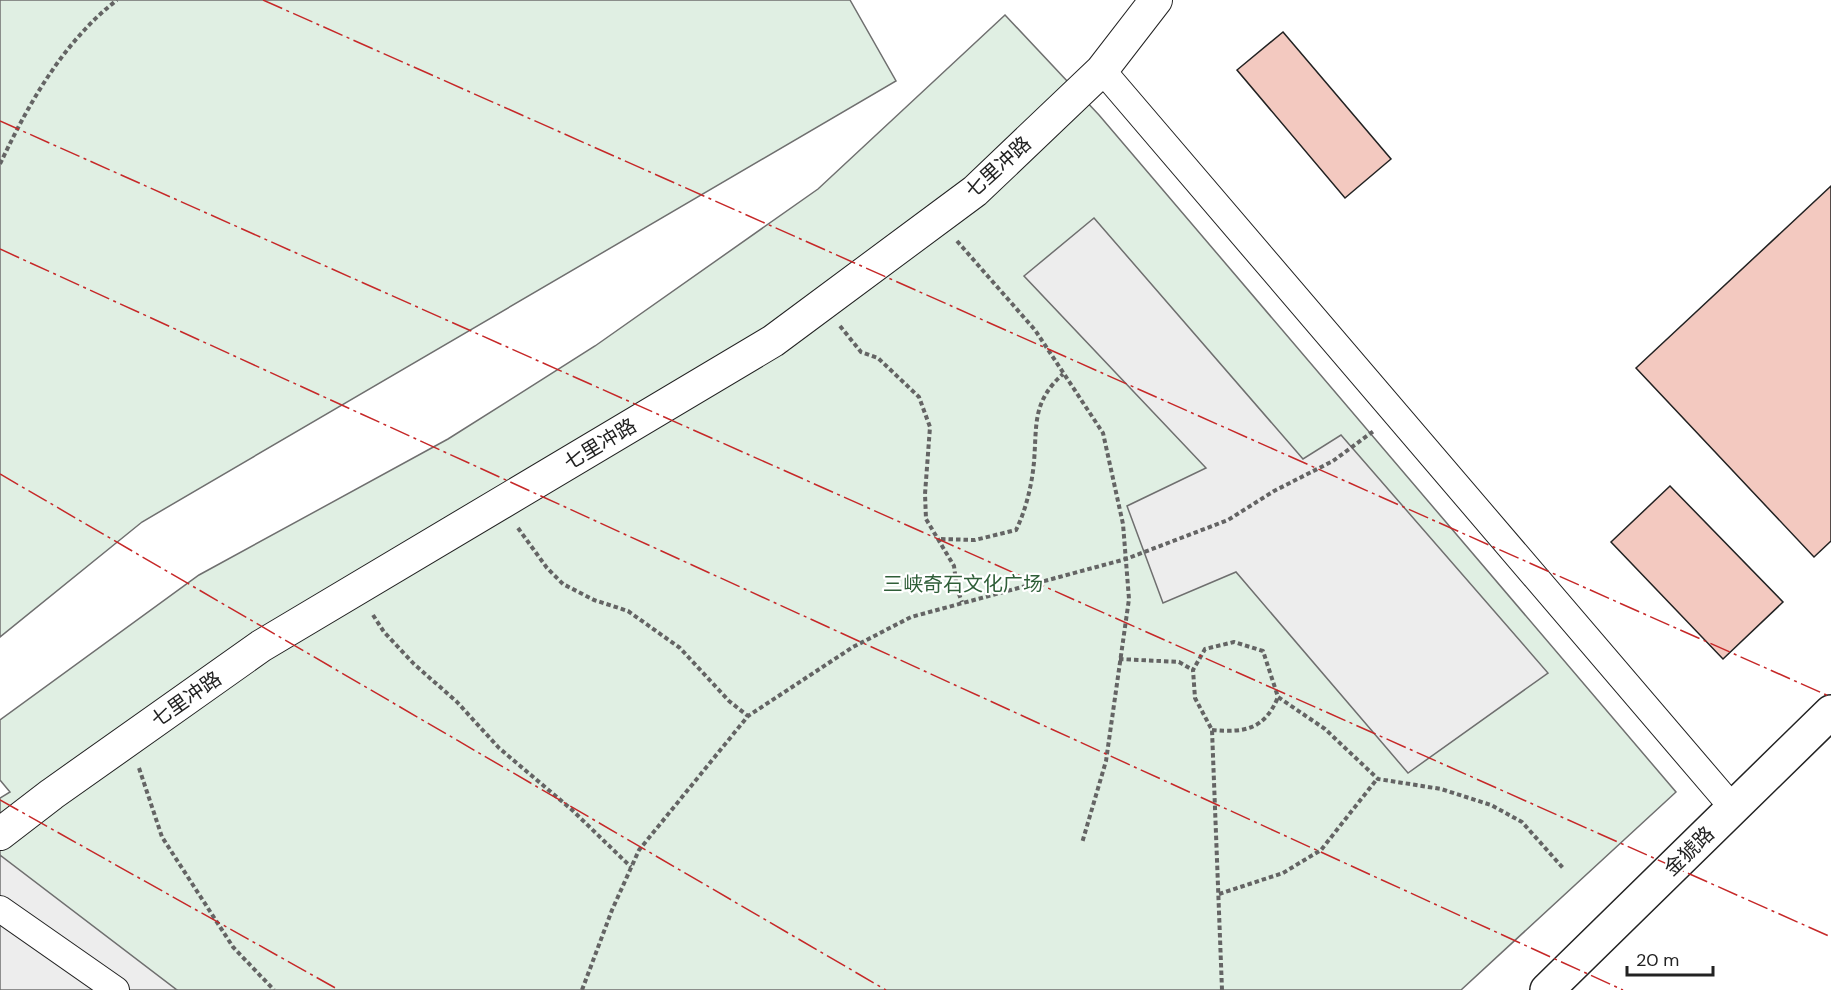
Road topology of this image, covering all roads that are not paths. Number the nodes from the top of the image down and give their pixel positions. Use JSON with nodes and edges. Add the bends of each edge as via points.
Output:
{"nodes":[{"id":1,"x":1156,"y":0,"type":"edge"},
{"id":2,"x":1102,"y":70,"type":"junction"},
{"id":3,"x":1831,"y":712,"type":"edge"},
{"id":4,"x":1733,"y":808,"type":"junction"},
{"id":5,"x":0,"y":834,"type":"edge"},
{"id":6,"x":0,"y":909,"type":"edge"},
{"id":7,"x":116,"y":990,"type":"edge"},
{"id":8,"x":1547,"y":990,"type":"edge"}],
"edges":[{"from":1,"to":2,"type":"street","name":"七里冲路"},
{"from":2,"to":4,"type":"street"},
{"from":2,"to":5,"type":"street","name":"七里冲路","via":[[975,191],[773,341],[261,646]]},
{"from":3,"to":4,"type":"main road","name":"金猇路"},
{"from":4,"to":8,"type":"main road","name":"金猇路"},
{"from":6,"to":7,"type":"street"}]}
